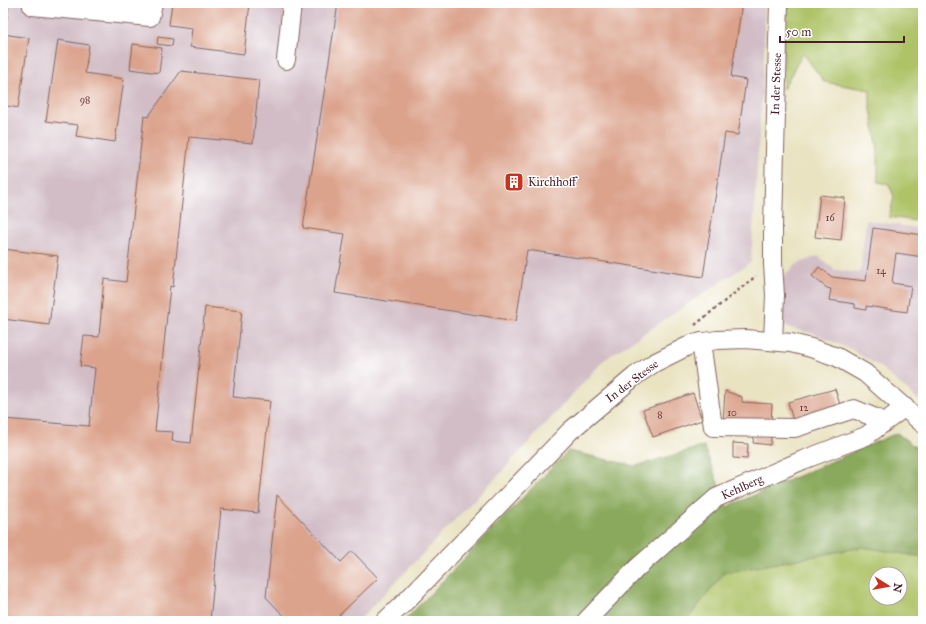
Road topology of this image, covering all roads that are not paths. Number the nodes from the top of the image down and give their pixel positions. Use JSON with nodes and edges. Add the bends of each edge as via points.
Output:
{"nodes":[{"id":1,"x":33,"y":3,"type":"edge"},
{"id":2,"x":153,"y":3,"type":"edge"},
{"id":3,"x":292,"y":3,"type":"edge"},
{"id":4,"x":779,"y":3,"type":"edge"},
{"id":5,"x":286,"y":60,"type":"dead end"},
{"id":6,"x":773,"y":341,"type":"junction"},
{"id":7,"x":702,"y":342,"type":"junction"},
{"id":8,"x":905,"y":407,"type":"junction"},
{"id":9,"x":885,"y":422,"type":"junction"},
{"id":10,"x":923,"y":424,"type":"edge"},
{"id":11,"x":385,"y":621,"type":"edge"},
{"id":12,"x":586,"y":621,"type":"edge"}],
"edges":[{"from":1,"to":2,"type":"street","via":[[32,6],[150,17]]},
{"from":3,"to":5,"type":"street"},
{"from":4,"to":6,"type":"street","name":"In der Stesse","via":[[773,225]]},
{"from":6,"to":7,"type":"street","name":"In der Stesse","via":[[745,339]]},
{"from":6,"to":8,"type":"street","via":[[811,348],[837,357],[865,373]]},
{"from":7,"to":9,"type":"street","via":[[713,427],[795,428],[854,409]]},
{"from":7,"to":11,"type":"street","name":"In der Stesse","via":[[692,344],[654,363],[570,431]]},
{"from":8,"to":9,"type":"street","name":"Kehlberg"},
{"from":8,"to":10,"type":"street"},
{"from":9,"to":12,"type":"street","name":"Kehlberg","via":[[866,436],[716,498],[637,568]]}]}
